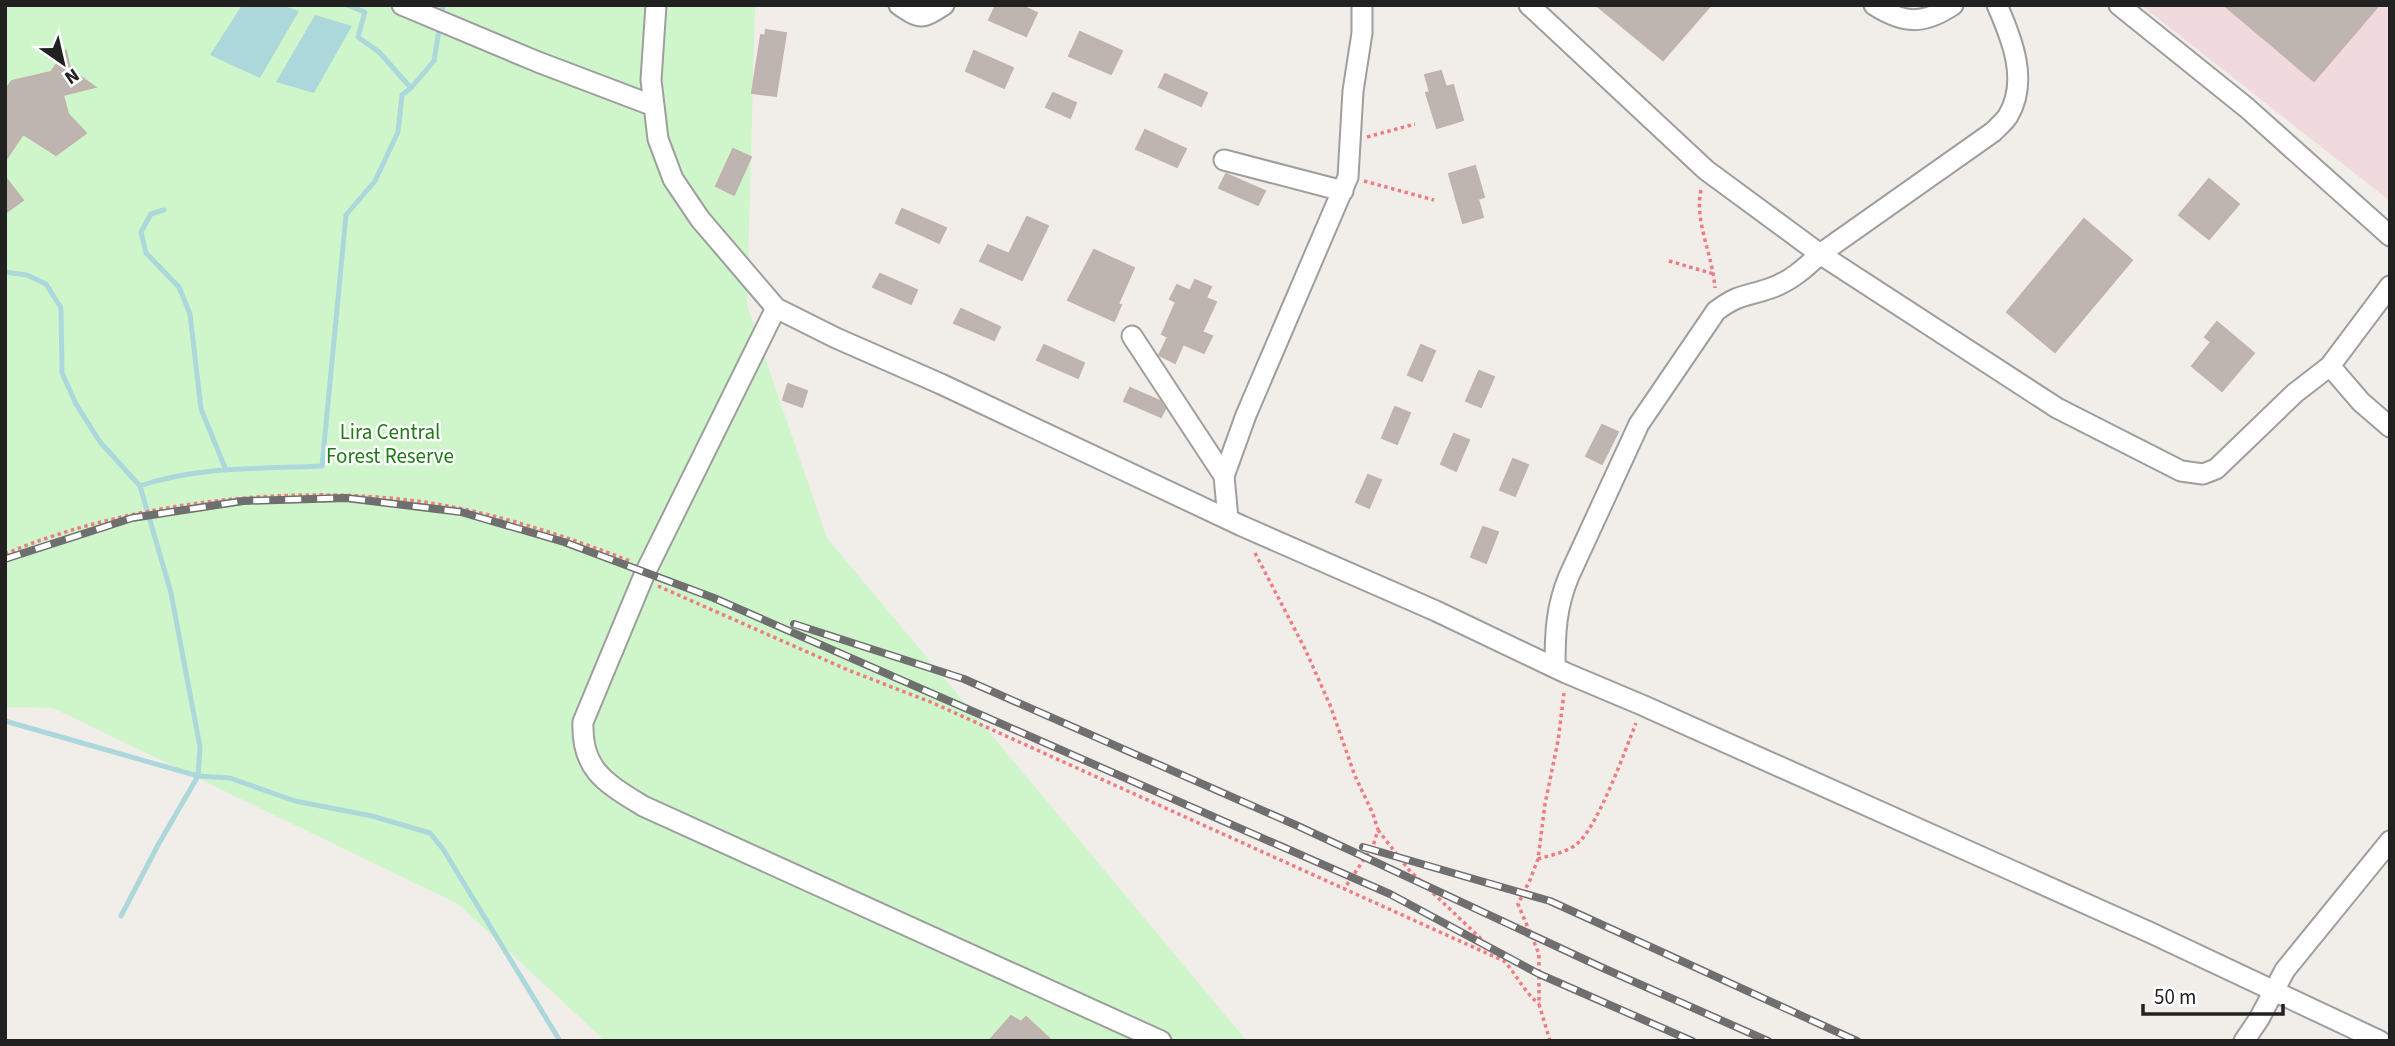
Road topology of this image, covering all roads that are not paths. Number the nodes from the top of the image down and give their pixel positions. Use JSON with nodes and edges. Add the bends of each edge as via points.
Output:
{"nodes":[{"id":1,"x":402,"y":5,"type":"edge"},
{"id":2,"x":656,"y":5,"type":"edge"},
{"id":3,"x":899,"y":5,"type":"edge"},
{"id":4,"x":944,"y":5,"type":"edge"},
{"id":5,"x":1362,"y":5,"type":"edge"},
{"id":6,"x":1529,"y":5,"type":"edge"},
{"id":7,"x":1874,"y":5,"type":"edge"},
{"id":8,"x":1953,"y":5,"type":"edge"},
{"id":9,"x":1997,"y":5,"type":"edge"},
{"id":10,"x":2119,"y":5,"type":"edge"},
{"id":11,"x":654,"y":106,"type":"junction"},
{"id":12,"x":1224,"y":160,"type":"dead end"},
{"id":13,"x":1346,"y":184,"type":"junction"},
{"id":14,"x":2390,"y":236,"type":"edge"},
{"id":15,"x":1820,"y":254,"type":"junction"},
{"id":16,"x":2390,"y":286,"type":"edge"},
{"id":17,"x":776,"y":308,"type":"junction"},
{"id":18,"x":1132,"y":336,"type":"dead end"},
{"id":19,"x":2330,"y":366,"type":"junction"},
{"id":20,"x":2390,"y":427,"type":"edge"},
{"id":21,"x":1224,"y":476,"type":"junction"},
{"id":22,"x":1235,"y":522,"type":"junction"},
{"id":23,"x":1560,"y":670,"type":"junction"},
{"id":24,"x":2390,"y":841,"type":"edge"},
{"id":25,"x":2272,"y":991,"type":"junction"},
{"id":26,"x":1161,"y":1041,"type":"edge"},
{"id":27,"x":2244,"y":1041,"type":"edge"},
{"id":28,"x":2380,"y":1041,"type":"edge"}],
"edges":[{"from":1,"to":11,"type":"street"},
{"from":2,"to":11,"type":"street","via":[[651,80]]},
{"from":3,"to":4,"type":"street","via":[[916,17]]},
{"from":5,"to":13,"type":"street"},
{"from":6,"to":15,"type":"street","via":[[1706,170]]},
{"from":7,"to":8,"type":"street","via":[[1916,21]]},
{"from":9,"to":15,"type":"street","via":[[2017,61],[2017,92],[2008,116],[1993,132]]},
{"from":10,"to":14,"type":"street","via":[[2247,108]]},
{"from":11,"to":17,"type":"street","via":[[658,139],[673,179],[700,219]]},
{"from":12,"to":13,"type":"street"},
{"from":13,"to":21,"type":"street"},
{"from":15,"to":19,"type":"street","via":[[2057,408],[2180,471],[2203,474],[2216,469]]},
{"from":15,"to":23,"type":"street","via":[[1795,277],[1731,299],[1716,312],[1639,424],[1559,598],[1555,628]]},
{"from":16,"to":19,"type":"street"},
{"from":17,"to":22,"type":"street"},
{"from":17,"to":26,"type":"street","via":[[645,574],[583,722],[582,743],[594,768],[607,784],[643,806]]},
{"from":18,"to":21,"type":"street"},
{"from":19,"to":20,"type":"street"},
{"from":21,"to":22,"type":"street"},
{"from":22,"to":23,"type":"street"},
{"from":23,"to":25,"type":"street"},
{"from":24,"to":25,"type":"street"},
{"from":25,"to":27,"type":"street"},
{"from":25,"to":28,"type":"street"}]}
